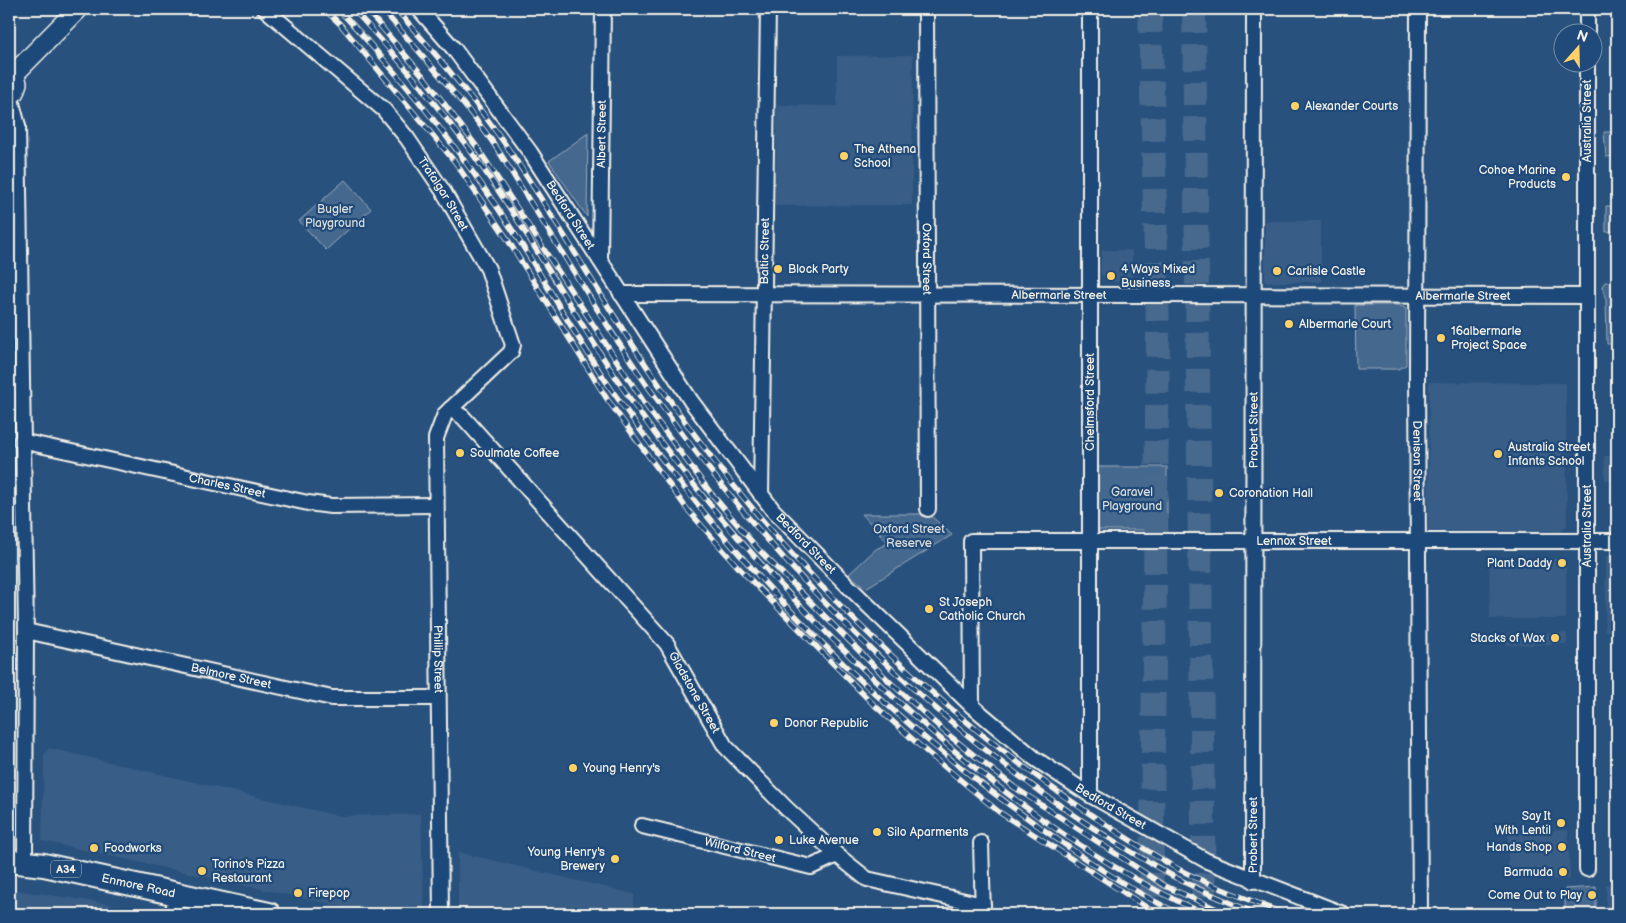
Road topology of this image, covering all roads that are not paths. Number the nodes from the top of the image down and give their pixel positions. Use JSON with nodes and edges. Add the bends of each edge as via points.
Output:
{"nodes":[{"id":1,"x":78,"y":9,"type":"edge"},
{"id":2,"x":266,"y":9,"type":"edge"},
{"id":3,"x":419,"y":9,"type":"edge"},
{"id":4,"x":604,"y":9,"type":"edge"},
{"id":5,"x":768,"y":9,"type":"edge"},
{"id":6,"x":926,"y":9,"type":"edge"},
{"id":7,"x":1090,"y":9,"type":"edge"},
{"id":8,"x":1254,"y":9,"type":"edge"},
{"id":9,"x":1418,"y":9,"type":"edge"},
{"id":10,"x":1587,"y":9,"type":"edge"},
{"id":11,"x":1587,"y":22,"type":"edge"},
{"id":12,"x":11,"y":72,"type":"edge"},
{"id":13,"x":1587,"y":72,"type":"edge"},
{"id":14,"x":9,"y":95,"type":"edge"},
{"id":15,"x":600,"y":260,"type":"junction"},
{"id":16,"x":621,"y":294,"type":"junction"},
{"id":17,"x":764,"y":294,"type":"junction"},
{"id":18,"x":927,"y":294,"type":"junction"},
{"id":19,"x":1092,"y":295,"type":"junction"},
{"id":20,"x":1254,"y":295,"type":"junction"},
{"id":21,"x":1417,"y":295,"type":"junction"},
{"id":22,"x":1585,"y":296,"type":"junction"},
{"id":23,"x":450,"y":408,"type":"junction"},
{"id":24,"x":21,"y":441,"type":"junction"},
{"id":25,"x":761,"y":495,"type":"junction"},
{"id":26,"x":435,"y":505,"type":"junction"},
{"id":27,"x":928,"y":509,"type":"dead end"},
{"id":28,"x":1090,"y":541,"type":"junction"},
{"id":29,"x":1253,"y":541,"type":"junction"},
{"id":30,"x":1418,"y":541,"type":"junction"},
{"id":31,"x":1586,"y":541,"type":"junction"},
{"id":32,"x":1617,"y":541,"type":"edge"},
{"id":33,"x":26,"y":631,"type":"junction"},
{"id":34,"x":438,"y":698,"type":"junction"},
{"id":35,"x":972,"y":706,"type":"junction"},
{"id":36,"x":1090,"y":795,"type":"junction"},
{"id":37,"x":642,"y":826,"type":"dead end"},
{"id":38,"x":981,"y":843,"type":"dead end"},
{"id":39,"x":837,"y":855,"type":"junction"},
{"id":40,"x":17,"y":862,"type":"edge"},
{"id":41,"x":1587,"y":869,"type":"dead end"},
{"id":42,"x":1253,"y":881,"type":"junction"},
{"id":43,"x":175,"y":904,"type":"edge"},
{"id":44,"x":983,"y":910,"type":"edge"},
{"id":45,"x":268,"y":914,"type":"edge"},
{"id":46,"x":441,"y":914,"type":"edge"},
{"id":47,"x":1343,"y":914,"type":"edge"},
{"id":48,"x":1420,"y":914,"type":"edge"}],
"edges":[{"from":1,"to":12,"type":"main road"},
{"from":2,"to":23,"type":"street","name":"Trafalgar Street","via":[[384,110],[443,191],[488,270],[513,345],[511,352]]},
{"from":3,"to":15,"type":"street","name":"Bedford Street","via":[[454,49],[524,144]]},
{"from":4,"to":15,"type":"street","name":"Albert Street"},
{"from":5,"to":17,"type":"street","name":"Baltic Street"},
{"from":6,"to":18,"type":"street","name":"Oxford Street"},
{"from":7,"to":19,"type":"street","name":"Chelmsford Street"},
{"from":8,"to":20,"type":"street","name":"Probert Street"},
{"from":9,"to":21,"type":"street","name":"Denison Street"},
{"from":10,"to":11,"type":"street"},
{"from":12,"to":14,"type":"main road","via":[[17,83]]},
{"from":13,"to":22,"type":"street","name":"Australia Street"},
{"from":14,"to":24,"type":"street","via":[[18,126]]},
{"from":15,"to":16,"type":"street","name":"Bedford Street"},
{"from":16,"to":17,"type":"street","name":"Albermarle Street"},
{"from":16,"to":25,"type":"street","name":"Bedford Street","via":[[691,401]]},
{"from":17,"to":18,"type":"street","name":"Albermarle Street"},
{"from":17,"to":25,"type":"street","name":"Baltic Street"},
{"from":18,"to":19,"type":"street","name":"Albermarle Street"},
{"from":18,"to":27,"type":"street","name":"Oxford Street"},
{"from":19,"to":20,"type":"street","name":"Albermarle Street"},
{"from":19,"to":28,"type":"street","name":"Chelmsford Street"},
{"from":20,"to":21,"type":"street","name":"Albermarle Street"},
{"from":20,"to":29,"type":"street","name":"Probert Street"},
{"from":21,"to":22,"type":"street","name":"Albermarle Street"},
{"from":21,"to":30,"type":"street","name":"Denison Street"},
{"from":22,"to":31,"type":"street","name":"Australia Street"},
{"from":23,"to":26,"type":"street","name":"Phillip Street","via":[[441,420],[436,438]]},
{"from":23,"to":39,"type":"street","name":"Gladstone Street","via":[[463,417],[666,644],[725,746],[741,765]]},
{"from":24,"to":26,"type":"street","name":"Charles Street","via":[[308,503],[331,506]]},
{"from":24,"to":33,"type":"street"},
{"from":25,"to":35,"type":"street","name":"Bedford Street","via":[[847,585]]},
{"from":26,"to":34,"type":"street","name":"Phillip Street"},
{"from":28,"to":29,"type":"street","name":"Lennox Street"},
{"from":28,"to":35,"type":"street","name":"Lennox Street","via":[[971,540]]},
{"from":28,"to":36,"type":"street","name":"Chelmsford Street"},
{"from":29,"to":30,"type":"street","name":"Lennox Street"},
{"from":29,"to":42,"type":"street","name":"Probert Street"},
{"from":30,"to":31,"type":"street","name":"Lennox Street"},
{"from":30,"to":48,"type":"street","name":"Denison Street"},
{"from":31,"to":32,"type":"street","name":"Lennox Street"},
{"from":31,"to":41,"type":"street","name":"Australia Street"},
{"from":33,"to":34,"type":"street","name":"Belmore Street","via":[[332,698]]},
{"from":33,"to":40,"type":"street"},
{"from":34,"to":46,"type":"street","name":"Phillip Street"},
{"from":35,"to":36,"type":"street","name":"Bedford Street","via":[[1034,758]]},
{"from":36,"to":42,"type":"street","name":"Bedford Street","via":[[1207,861]]},
{"from":37,"to":39,"type":"street","name":"Wilford Street","via":[[811,867]]},
{"from":38,"to":44,"type":"street"},
{"from":39,"to":44,"type":"street","name":"Gladstone Street","via":[[867,879]]},
{"from":40,"to":43,"type":"highway","name":"Enmore Road","number":"A34"},
{"from":42,"to":47,"type":"street","name":"Bedford Street"},
{"from":43,"to":45,"type":"highway","name":"Enmore Road","number":"A34"}]}
